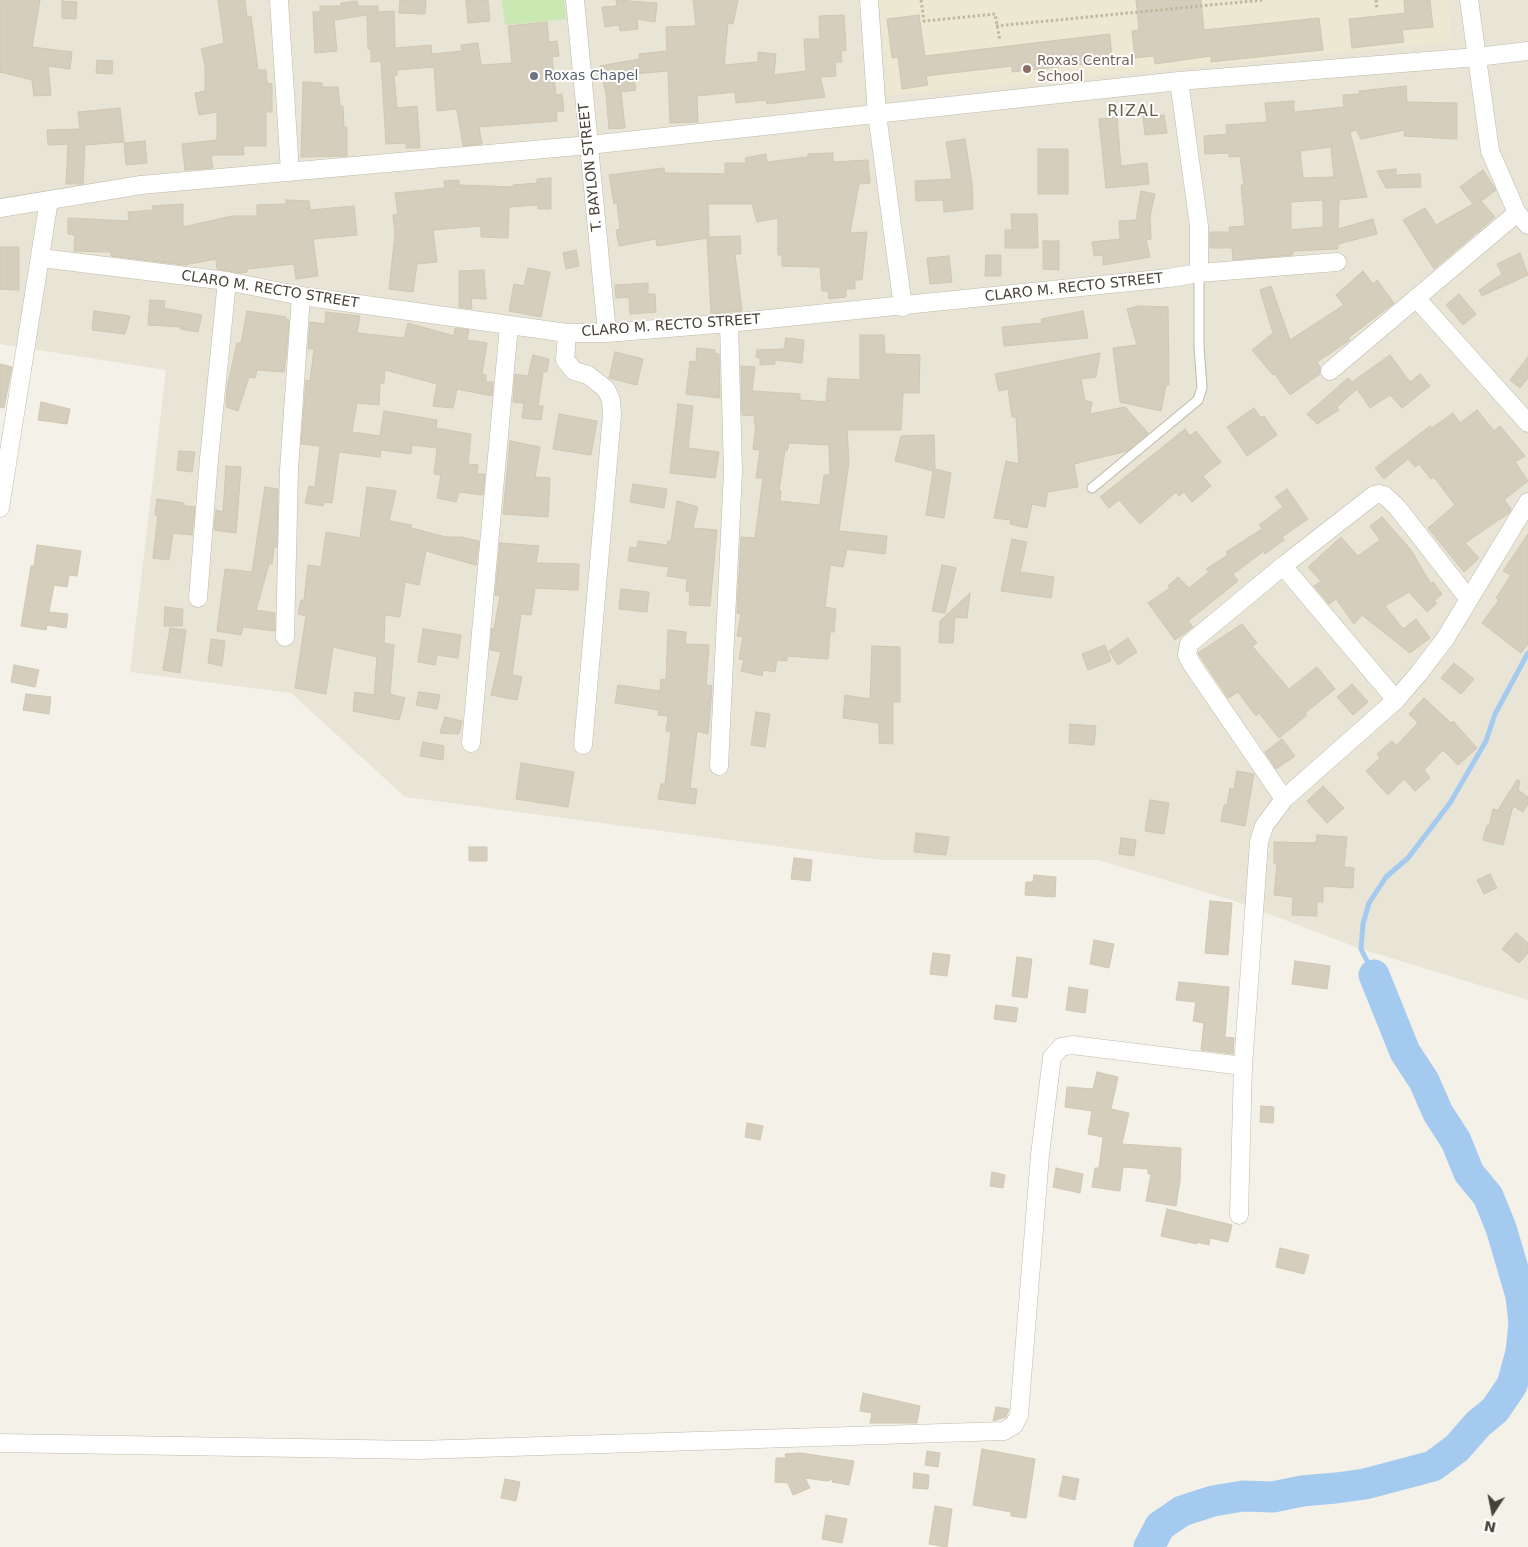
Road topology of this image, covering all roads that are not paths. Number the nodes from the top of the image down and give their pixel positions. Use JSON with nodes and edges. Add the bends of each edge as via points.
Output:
{"nodes":[{"id":1,"x":279,"y":0,"type":"edge"},
{"id":2,"x":575,"y":0,"type":"edge"},
{"id":3,"x":868,"y":0,"type":"edge"},
{"id":4,"x":1469,"y":0,"type":"edge"},
{"id":5,"x":1528,"y":50,"type":"edge"},
{"id":6,"x":1477,"y":57,"type":"junction"},
{"id":7,"x":1179,"y":81,"type":"junction"},
{"id":8,"x":877,"y":114,"type":"junction"},
{"id":9,"x":589,"y":145,"type":"junction"},
{"id":10,"x":290,"y":172,"type":"junction"},
{"id":11,"x":49,"y":200,"type":"junction"},
{"id":12,"x":0,"y":208,"type":"edge"},
{"id":13,"x":1522,"y":219,"type":"edge"},
{"id":14,"x":41,"y":258,"type":"junction"},
{"id":15,"x":1338,"y":262,"type":"dead end"},
{"id":16,"x":1199,"y":272,"type":"junction"},
{"id":17,"x":227,"y":281,"type":"junction"},
{"id":18,"x":300,"y":296,"type":"junction"},
{"id":19,"x":1416,"y":298,"type":"junction"},
{"id":20,"x":903,"y":306,"type":"junction"},
{"id":21,"x":729,"y":323,"type":"junction"},
{"id":22,"x":509,"y":325,"type":"junction"},
{"id":23,"x":567,"y":333,"type":"junction"},
{"id":24,"x":607,"y":333,"type":"junction"},
{"id":25,"x":1330,"y":371,"type":"dead end"},
{"id":26,"x":1528,"y":423,"type":"edge"},
{"id":27,"x":1092,"y":488,"type":"dead end"},
{"id":28,"x":1528,"y":502,"type":"edge"},
{"id":29,"x":0,"y":508,"type":"edge"},
{"id":30,"x":1283,"y":566,"type":"junction"},
{"id":31,"x":198,"y":598,"type":"dead end"},
{"id":32,"x":1468,"y":598,"type":"junction"},
{"id":33,"x":285,"y":637,"type":"dead end"},
{"id":34,"x":1396,"y":700,"type":"junction"},
{"id":35,"x":471,"y":743,"type":"dead end"},
{"id":36,"x":583,"y":746,"type":"dead end"},
{"id":37,"x":719,"y":766,"type":"dead end"},
{"id":38,"x":1284,"y":798,"type":"junction"},
{"id":39,"x":1243,"y":1066,"type":"junction"},
{"id":40,"x":1239,"y":1214,"type":"dead end"},
{"id":41,"x":0,"y":1443,"type":"edge"}],
"edges":[{"from":1,"to":10,"type":"street"},
{"from":2,"to":9,"type":"street","name":"T. BAYLON STREET"},
{"from":3,"to":8,"type":"street"},
{"from":4,"to":6,"type":"street"},
{"from":5,"to":6,"type":"street"},
{"from":6,"to":7,"type":"street"},
{"from":6,"to":13,"type":"street","via":[[1490,151]]},
{"from":7,"to":8,"type":"street"},
{"from":7,"to":16,"type":"street","via":[[1199,226]]},
{"from":8,"to":9,"type":"street"},
{"from":8,"to":20,"type":"street"},
{"from":9,"to":10,"type":"street"},
{"from":9,"to":24,"type":"street","name":"T. BAYLON STREET"},
{"from":10,"to":11,"type":"street","via":[[141,185]]},
{"from":11,"to":12,"type":"street"},
{"from":11,"to":14,"type":"street"},
{"from":13,"to":19,"type":"street"},
{"from":14,"to":17,"type":"street","name":"CLARO M. RECTO STREET"},
{"from":14,"to":29,"type":"street"},
{"from":15,"to":16,"type":"street","name":"CLARO M. RECTO STREET"},
{"from":16,"to":20,"type":"street","name":"CLARO M. RECTO STREET","via":[[1169,278]]},
{"from":16,"to":27,"type":"lane","via":[[1198,346],[1202,388],[1198,400]]},
{"from":17,"to":18,"type":"street","name":"CLARO M. RECTO STREET"},
{"from":17,"to":31,"type":"street"},
{"from":18,"to":22,"type":"street","name":"CLARO M. RECTO STREET"},
{"from":18,"to":33,"type":"street","via":[[289,470]]},
{"from":19,"to":25,"type":"street"},
{"from":19,"to":26,"type":"street"},
{"from":20,"to":21,"type":"street","name":"CLARO M. RECTO STREET"},
{"from":21,"to":24,"type":"street","name":"CLARO M. RECTO STREET"},
{"from":21,"to":37,"type":"street","via":[[733,471]]},
{"from":22,"to":23,"type":"street","name":"CLARO M. RECTO STREET"},
{"from":22,"to":35,"type":"street"},
{"from":23,"to":24,"type":"street","name":"CLARO M. RECTO STREET"},
{"from":23,"to":36,"type":"street","via":[[565,360],[574,371],[588,375],[606,389],[612,415]]},
{"from":28,"to":32,"type":"street"},
{"from":30,"to":32,"type":"street","via":[[1374,495],[1384,494]]},
{"from":30,"to":34,"type":"street"},
{"from":30,"to":38,"type":"street","via":[[1196,637],[1189,644],[1188,655]]},
{"from":32,"to":34,"type":"street","via":[[1445,639]]},
{"from":34,"to":38,"type":"street"},
{"from":38,"to":39,"type":"street","via":[[1271,814],[1259,842]]},
{"from":39,"to":40,"type":"street"},
{"from":39,"to":41,"type":"street","via":[[1072,1045],[1061,1047],[1052,1057],[1040,1155],[1019,1415],[1014,1425],[1004,1431],[419,1450]]}]}
